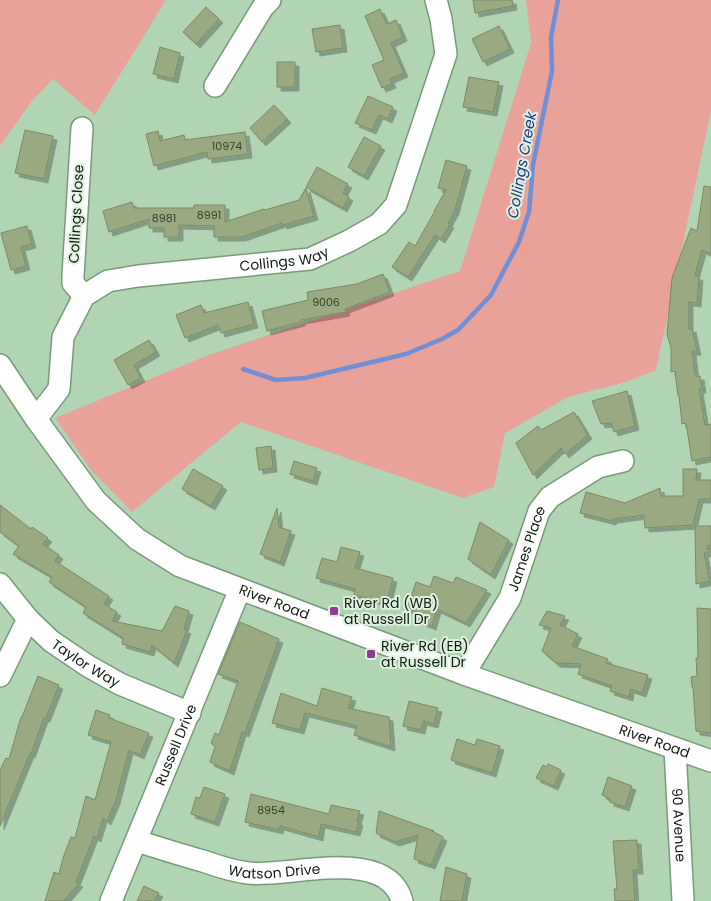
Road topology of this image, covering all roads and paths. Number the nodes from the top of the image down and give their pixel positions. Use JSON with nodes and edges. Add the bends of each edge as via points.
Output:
{"nodes":[{"id":1,"x":270,"y":0,"type":"edge"},
{"id":2,"x":436,"y":0,"type":"edge"},
{"id":3,"x":215,"y":86,"type":"dead end"},
{"id":4,"x":82,"y":128,"type":"dead end"},
{"id":5,"x":84,"y":296,"type":"junction"},
{"id":6,"x":0,"y":365,"type":"edge"},
{"id":7,"x":36,"y":419,"type":"junction"},
{"id":8,"x":624,"y":461,"type":"dead end"},
{"id":9,"x":0,"y":584,"type":"edge"},
{"id":10,"x":240,"y":589,"type":"junction"},
{"id":11,"x":28,"y":619,"type":"junction"},
{"id":12,"x":464,"y":674,"type":"junction"},
{"id":13,"x":0,"y":676,"type":"edge"},
{"id":14,"x":190,"y":713,"type":"junction"},
{"id":15,"x":675,"y":749,"type":"junction"},
{"id":16,"x":711,"y":761,"type":"edge"},
{"id":17,"x":137,"y":841,"type":"junction"},
{"id":18,"x":111,"y":901,"type":"edge"},
{"id":19,"x":402,"y":901,"type":"edge"},
{"id":20,"x":683,"y":901,"type":"edge"}],
"edges":[{"from":1,"to":3,"type":"street"},
{"from":2,"to":5,"type":"street","name":"Collings Way","via":[[446,54],[396,205],[379,224],[310,259],[138,276],[108,281]]},
{"from":4,"to":5,"type":"street","name":"Collings Close","via":[[73,276]]},
{"from":5,"to":7,"type":"street","via":[[63,337],[59,388]]},
{"from":6,"to":7,"type":"street","name":"River Road"},
{"from":7,"to":10,"type":"street","name":"River Road","via":[[96,502],[137,539],[180,566]]},
{"from":8,"to":12,"type":"street","name":"James Place","via":[[598,467],[550,497],[539,511],[510,598]]},
{"from":9,"to":11,"type":"street","name":"Taylor Way"},
{"from":10,"to":12,"type":"street","name":"River Road"},
{"from":10,"to":14,"type":"street","name":"Russell Drive"},
{"from":11,"to":13,"type":"street"},
{"from":11,"to":14,"type":"street","name":"Taylor Way","via":[[52,641],[88,666],[120,684]]},
{"from":12,"to":15,"type":"street","name":"River Road"},
{"from":14,"to":17,"type":"street","name":"Russell Drive"},
{"from":15,"to":16,"type":"street","name":"River Road"},
{"from":15,"to":20,"type":"street","name":"90 Avenue"},
{"from":17,"to":18,"type":"street","name":"Russell Drive"},
{"from":17,"to":19,"type":"street","name":"Watson Drive","via":[[247,873],[358,868],[384,877]]}]}
